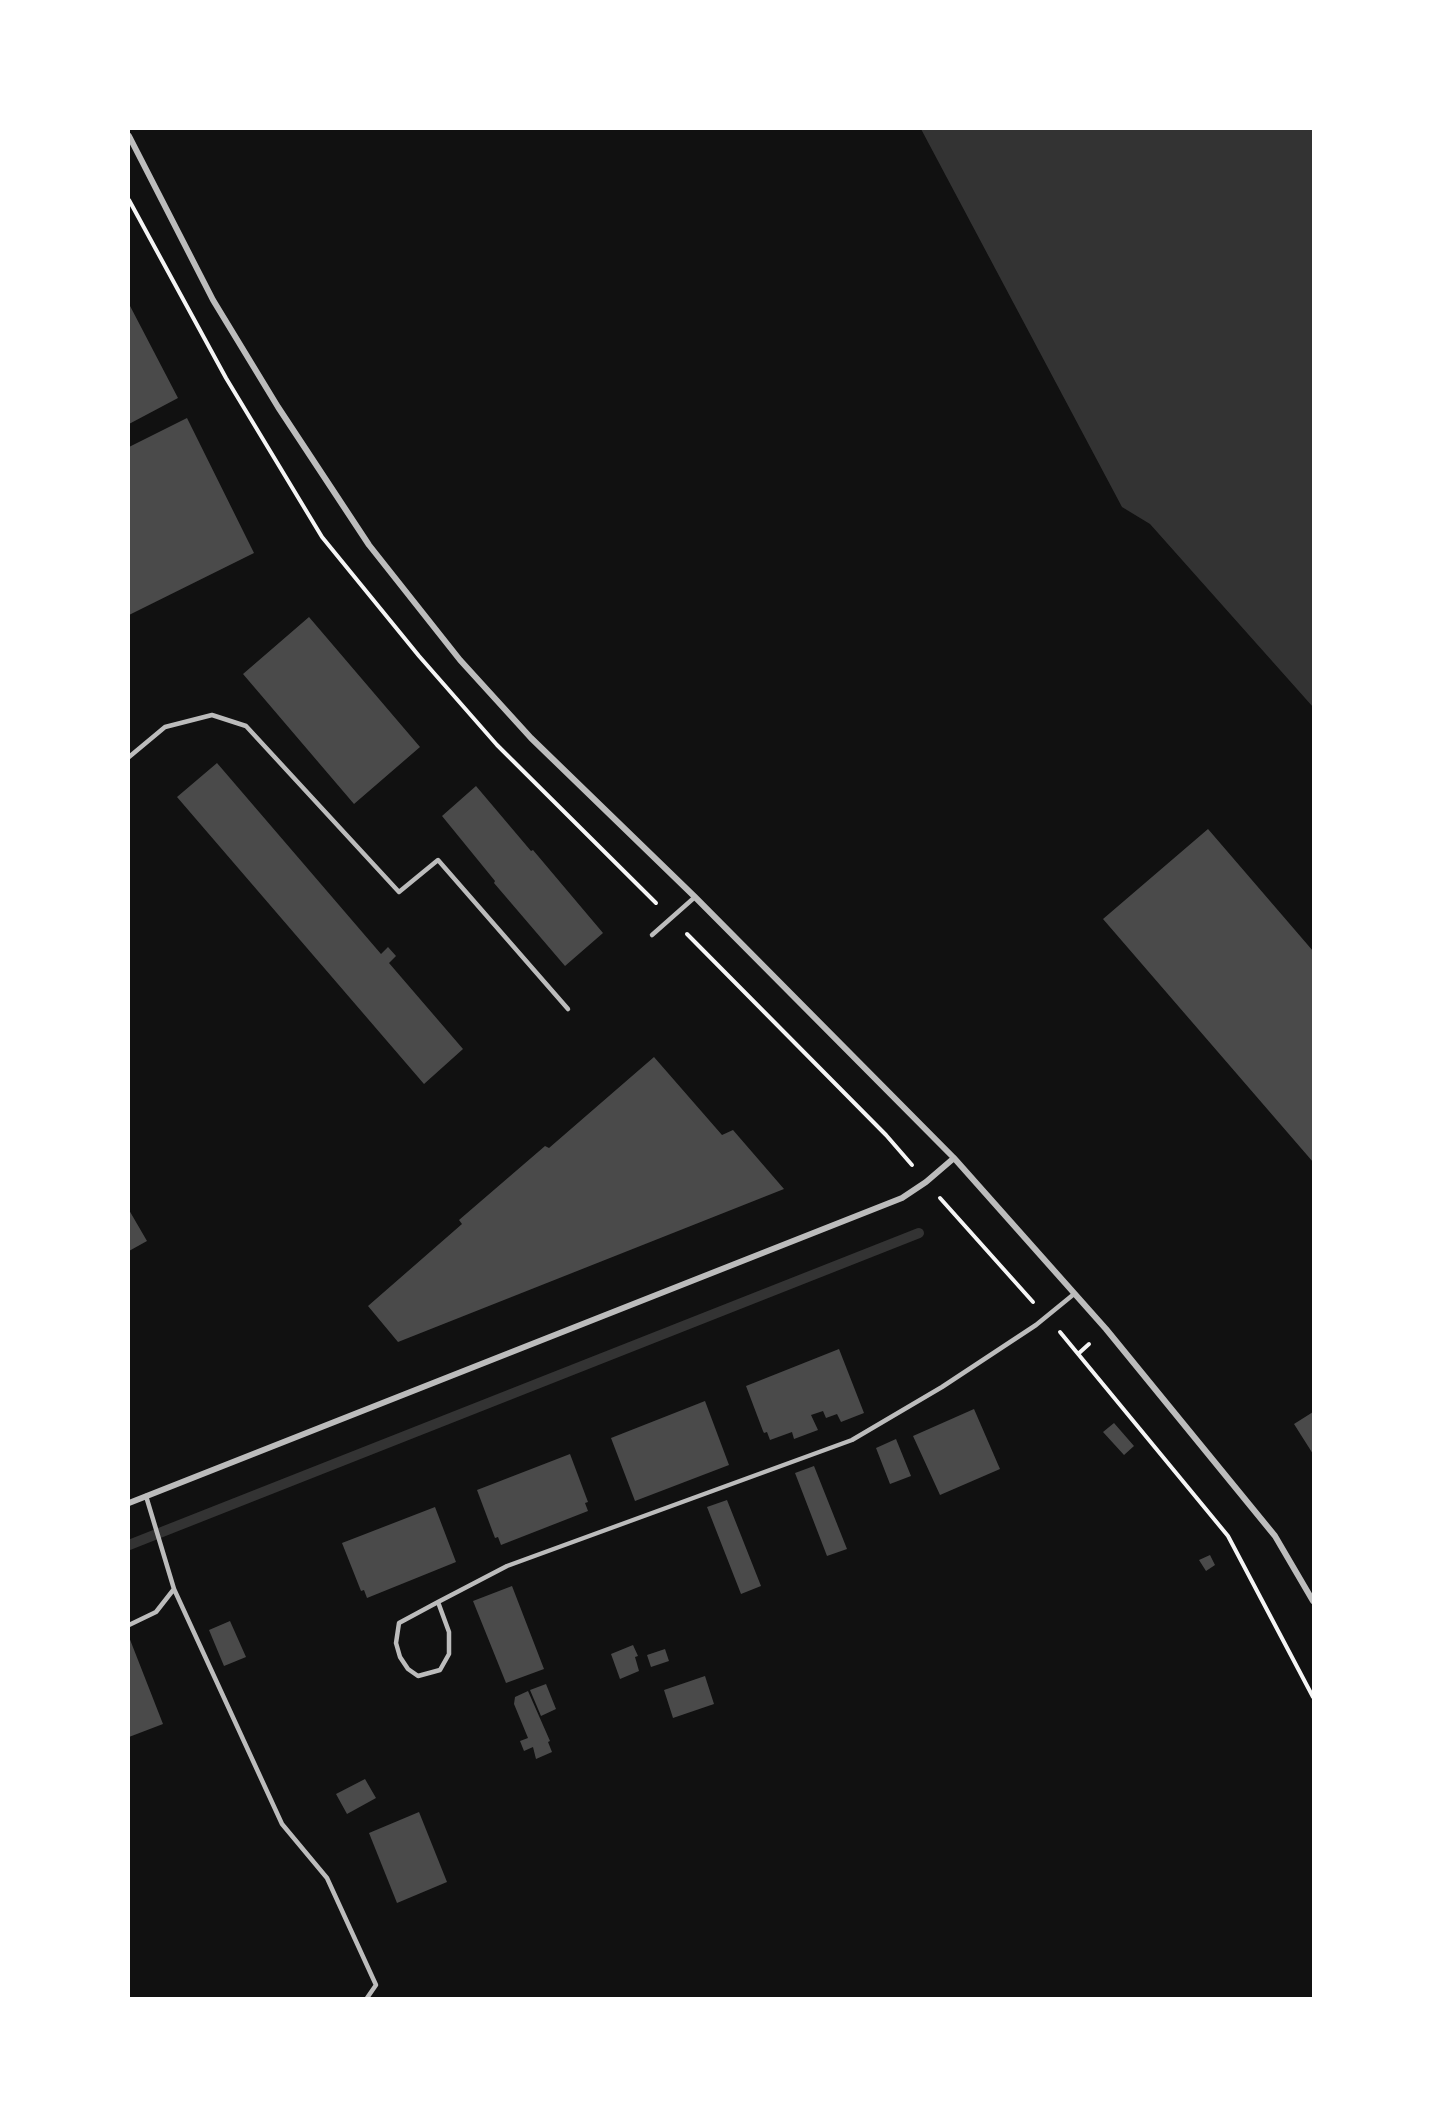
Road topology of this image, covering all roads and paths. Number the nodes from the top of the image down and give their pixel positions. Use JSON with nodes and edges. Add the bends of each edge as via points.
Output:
{"nodes":[{"id":1,"x":129,"y":136,"type":"edge"},
{"id":2,"x":129,"y":200,"type":"edge"},
{"id":3,"x":129,"y":757,"type":"edge"},
{"id":4,"x":695,"y":897,"type":"junction"},
{"id":5,"x":671,"y":919,"type":"junction"},
{"id":6,"x":652,"y":935,"type":"dead end"},
{"id":7,"x":568,"y":1009,"type":"dead end"},
{"id":8,"x":954,"y":1158,"type":"junction"},
{"id":9,"x":926,"y":1182,"type":"junction"},
{"id":10,"x":1074,"y":1294,"type":"junction"},
{"id":11,"x":1046,"y":1317,"type":"junction"},
{"id":12,"x":146,"y":1496,"type":"junction"},
{"id":13,"x":129,"y":1503,"type":"edge"},
{"id":14,"x":174,"y":1589,"type":"junction"},
{"id":15,"x":1313,"y":1601,"type":"edge"},
{"id":16,"x":438,"y":1602,"type":"junction"},
{"id":17,"x":129,"y":1625,"type":"edge"},
{"id":18,"x":1313,"y":1697,"type":"edge"},
{"id":19,"x":367,"y":1998,"type":"edge"}],
"edges":[{"from":1,"to":4,"type":"street","via":[[213,300],[369,545],[460,660],[531,738]]},
{"from":2,"to":5,"type":"path","via":[[226,378],[322,537],[497,745]]},
{"from":3,"to":7,"type":"lane","via":[[165,727],[212,715],[246,726],[399,892],[438,860]]},
{"from":4,"to":5,"type":"lane"},
{"from":4,"to":8,"type":"street"},
{"from":5,"to":6,"type":"lane"},
{"from":5,"to":9,"type":"path","via":[[886,1135]]},
{"from":8,"to":9,"type":"street"},
{"from":8,"to":10,"type":"street"},
{"from":9,"to":11,"type":"path"},
{"from":9,"to":12,"type":"street","via":[[891,1203]]},
{"from":10,"to":11,"type":"lane"},
{"from":10,"to":15,"type":"street","via":[[1275,1536]]},
{"from":11,"to":16,"type":"lane","via":[[942,1387],[852,1440],[507,1566]]},
{"from":11,"to":18,"type":"path","via":[[1228,1536]]},
{"from":12,"to":13,"type":"street"},
{"from":12,"to":14,"type":"lane"},
{"from":14,"to":17,"type":"lane","via":[[156,1612]]},
{"from":14,"to":19,"type":"lane","via":[[282,1824],[327,1878],[376,1985]]},
{"from":16,"to":16,"type":"lane","via":[[399,1623],[396,1643],[400,1657],[418,1676],[440,1670],[449,1654],[449,1632]]}]}
